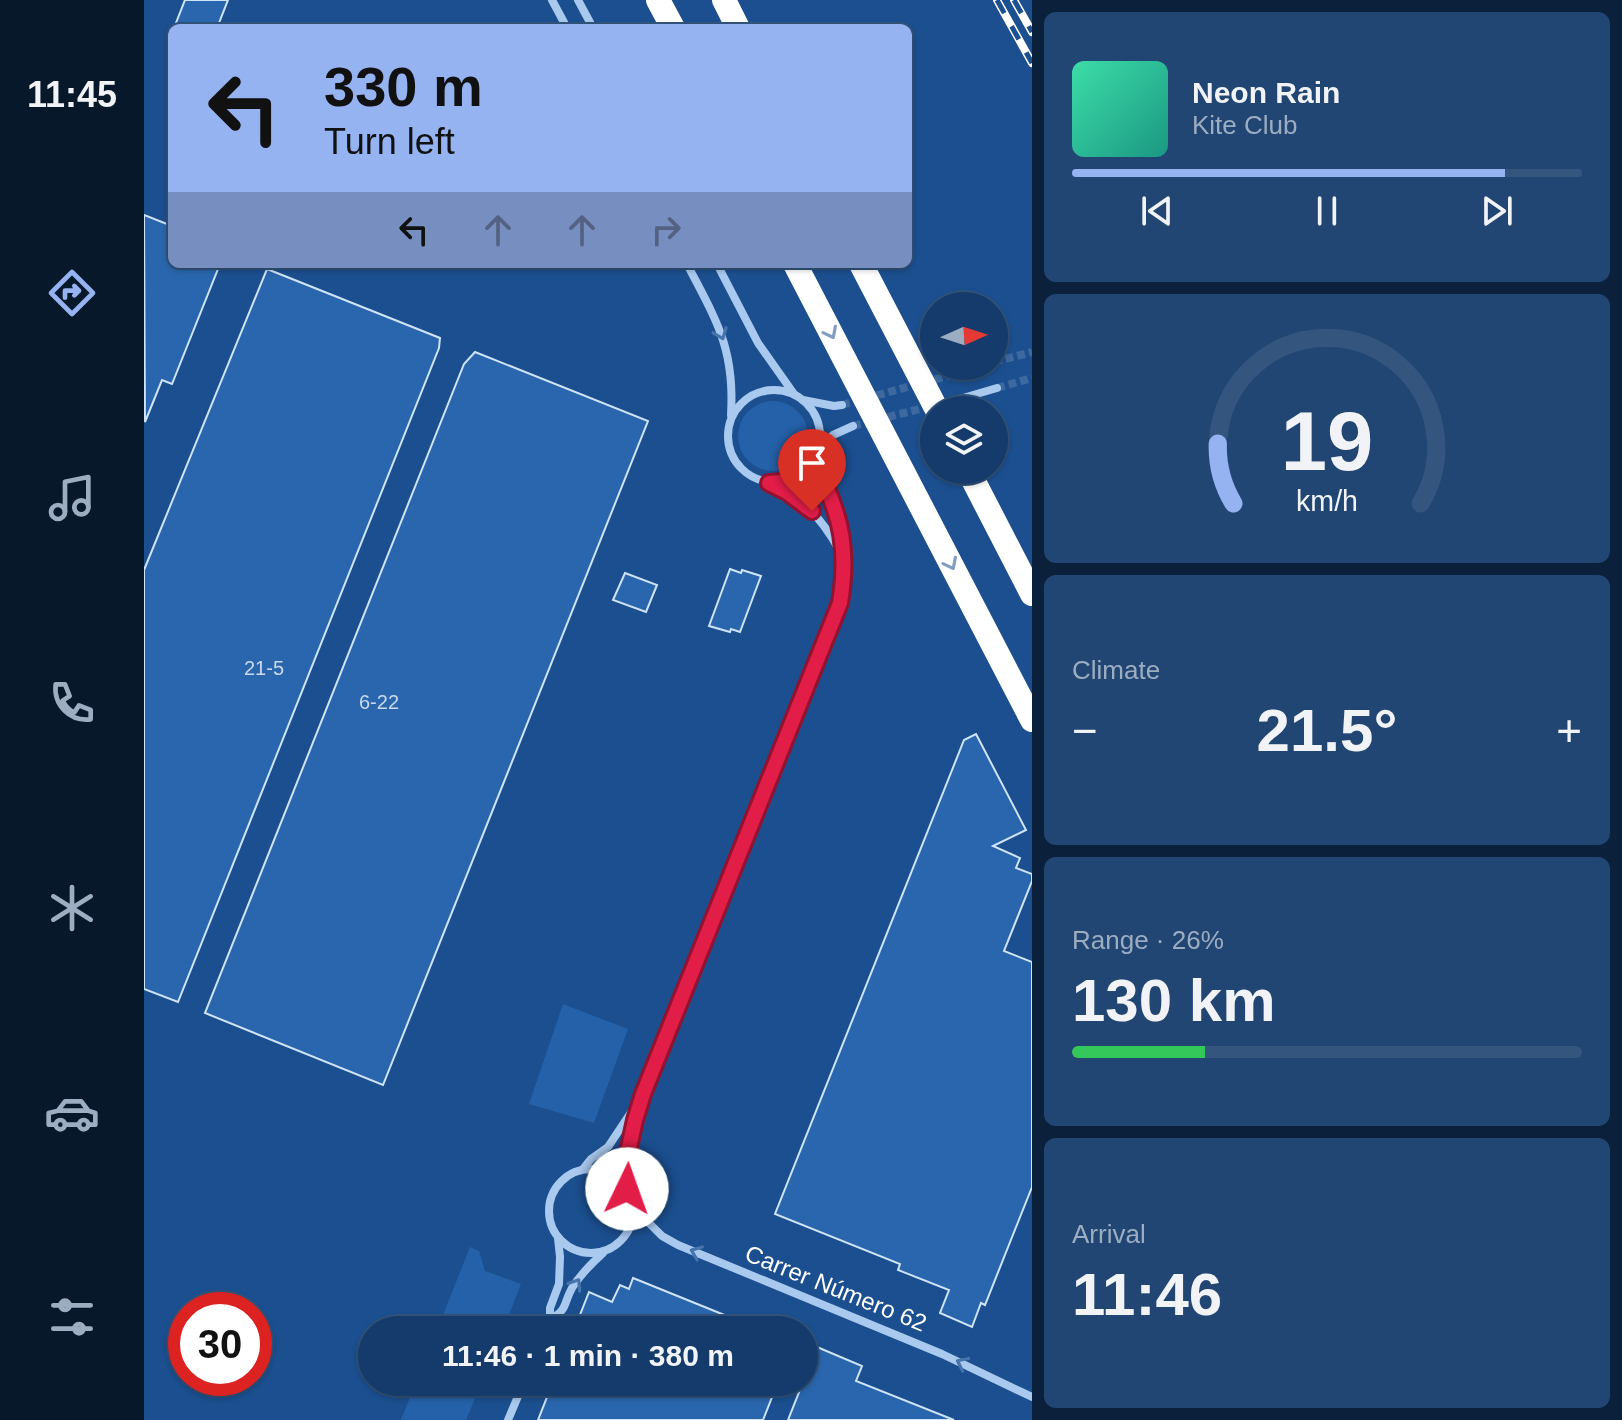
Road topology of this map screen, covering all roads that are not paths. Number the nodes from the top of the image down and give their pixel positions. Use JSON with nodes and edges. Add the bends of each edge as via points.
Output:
{"nodes":[{"id":1,"x":552,"y":0,"type":"edge"},
{"id":2,"x":578,"y":0,"type":"edge"},
{"id":3,"x":658,"y":0,"type":"edge"},
{"id":4,"x":724,"y":0,"type":"edge"},
{"id":5,"x":565,"y":24,"type":"edge"},
{"id":6,"x":591,"y":24,"type":"edge"},
{"id":7,"x":671,"y":24,"type":"edge"},
{"id":8,"x":736,"y":24,"type":"edge"},
{"id":9,"x":689,"y":268,"type":"edge"},
{"id":10,"x":719,"y":268,"type":"edge"},
{"id":11,"x":797,"y":268,"type":"edge"},
{"id":12,"x":863,"y":268,"type":"edge"},
{"id":13,"x":997,"y":388,"type":"tunnel mouth"},
{"id":14,"x":794,"y":394,"type":"junction"},
{"id":15,"x":930,"y":396,"type":"edge"},
{"id":16,"x":970,"y":396,"type":"tunnel mouth"},
{"id":17,"x":803,"y":400,"type":"junction"},
{"id":18,"x":842,"y":405,"type":"tunnel mouth"},
{"id":19,"x":730,"y":419,"type":"junction"},
{"id":20,"x":853,"y":426,"type":"tunnel mouth"},
{"id":21,"x":820,"y":448,"type":"junction"},
{"id":22,"x":769,"y":483,"type":"junction"},
{"id":23,"x":975,"y":484,"type":"edge"},
{"id":24,"x":843,"y":556,"type":"junction"},
{"id":25,"x":1032,"y":594,"type":"edge"},
{"id":26,"x":1032,"y":720,"type":"edge"},
{"id":27,"x":643,"y":1094,"type":"junction"},
{"id":28,"x":583,"y":1169,"type":"junction"},
{"id":29,"x":627,"y":1189,"type":"junction"},
{"id":30,"x":633,"y":1207,"type":"junction"},
{"id":31,"x":558,"y":1237,"type":"junction"},
{"id":32,"x":606,"y":1250,"type":"junction"},
{"id":33,"x":550,"y":1316,"type":"edge"},
{"id":34,"x":556,"y":1316,"type":"edge"},
{"id":35,"x":518,"y":1396,"type":"edge"},
{"id":36,"x":1032,"y":1397,"type":"edge"},
{"id":37,"x":508,"y":1420,"type":"edge"}],
"edges":[{"from":1,"to":5,"type":"street"},
{"from":2,"to":6,"type":"street"},
{"from":3,"to":7,"type":"highway"},
{"from":4,"to":8,"type":"highway"},
{"from":9,"to":19,"type":"street","one_way":true,"via":[[725,343]]},
{"from":10,"to":14,"type":"street","via":[[758,343]]},
{"from":11,"to":26,"type":"highway","one_way":true},
{"from":12,"to":15,"type":"highway"},
{"from":13,"to":16,"type":"street"},
{"from":14,"to":17,"type":"street"},
{"from":14,"to":19,"type":"street","via":[[764,390],[738,406]]},
{"from":17,"to":18,"type":"street"},
{"from":17,"to":21,"type":"street","via":[[820,427]]},
{"from":19,"to":22,"type":"street","via":[[734,460],[755,479]]},
{"from":20,"to":21,"type":"street"},
{"from":21,"to":22,"type":"street","via":[[797,477]]},
{"from":21,"to":24,"type":"street","via":[[820,468],[836,512]]},
{"from":22,"to":24,"type":"street","via":[[812,511]]},
{"from":23,"to":25,"type":"highway"},
{"from":24,"to":27,"type":"street","via":[[840,603]]},
{"from":27,"to":28,"type":"street","via":[[608,1147]]},
{"from":27,"to":29,"type":"street","via":[[627,1157]]},
{"from":28,"to":29,"type":"street","via":[[609,1172]]},
{"from":28,"to":31,"type":"street","via":[[562,1180],[551,1196],[549,1216]]},
{"from":29,"to":30,"type":"street"},
{"from":30,"to":32,"type":"street","via":[[626,1234]]},
{"from":36,"to":30,"type":"street","name":"Carrer Número 62","one_way":true,"via":[[942,1354],[678,1245]]},
{"from":31,"to":32,"type":"street","via":[[580,1252]]},
{"from":31,"to":33,"type":"street","via":[[559,1284]]},
{"from":34,"to":32,"type":"street","one_way":true},
{"from":35,"to":37,"type":"street"}]}
